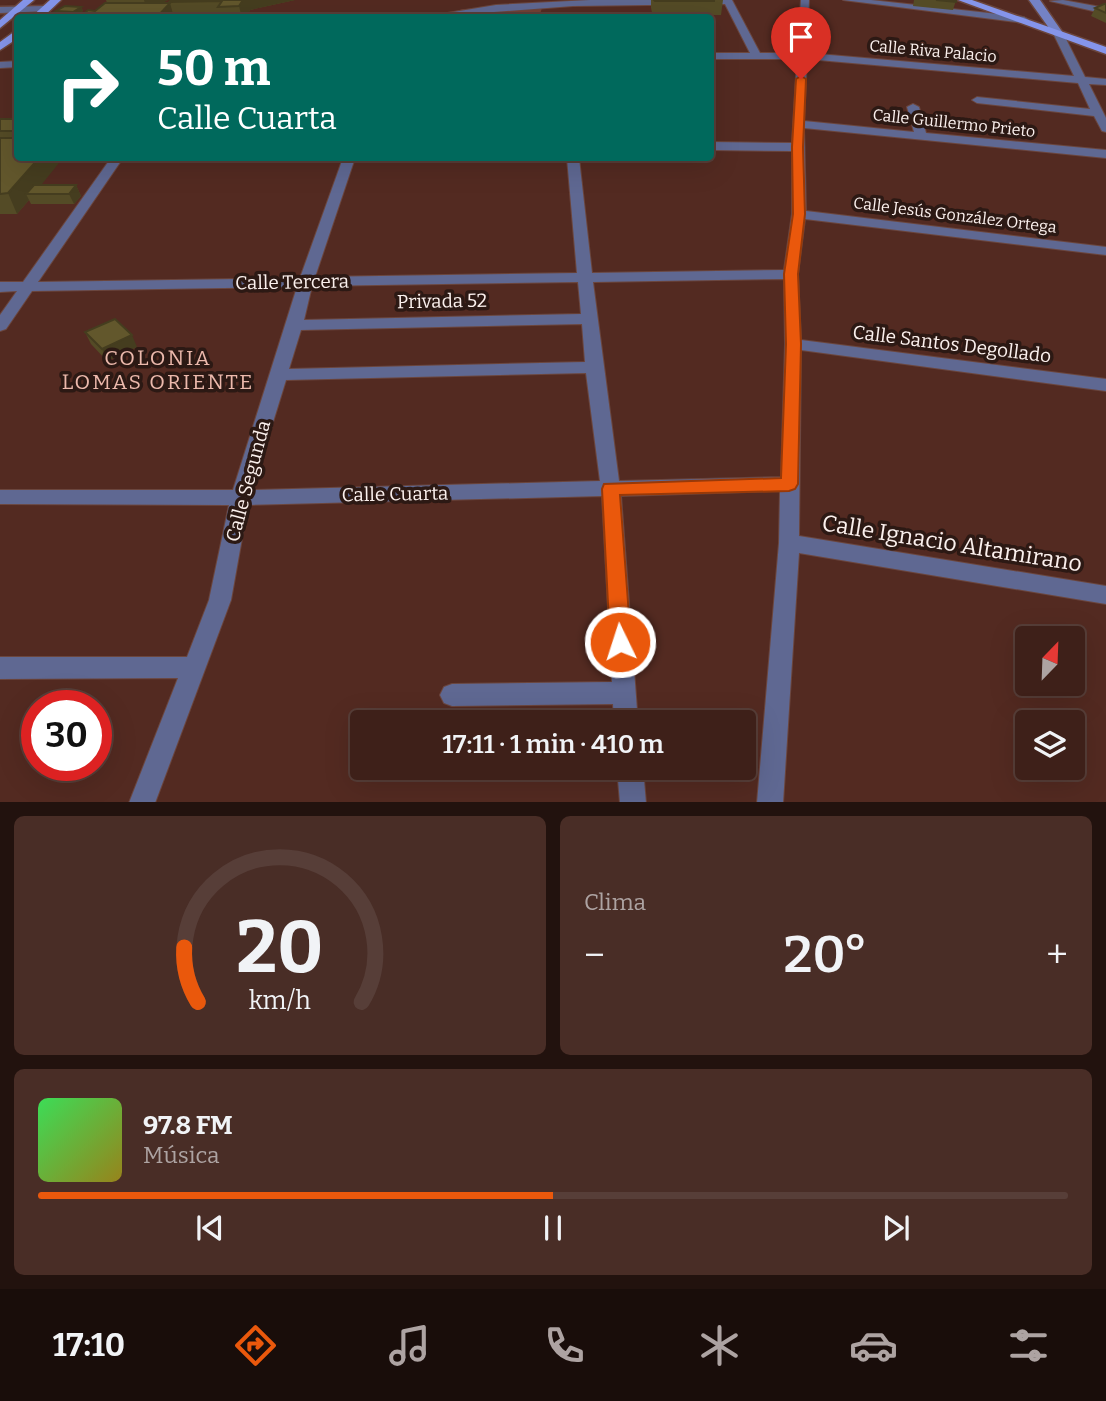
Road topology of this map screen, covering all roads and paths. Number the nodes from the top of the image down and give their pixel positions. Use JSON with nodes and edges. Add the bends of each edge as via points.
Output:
{"nodes":[{"id":1,"x":29,"y":0,"type":"edge"},
{"id":2,"x":56,"y":0,"type":"edge"},
{"id":3,"x":66,"y":0,"type":"edge"},
{"id":4,"x":728,"y":0,"type":"edge"},
{"id":5,"x":805,"y":0,"type":"edge"},
{"id":6,"x":847,"y":0,"type":"edge"},
{"id":7,"x":963,"y":0,"type":"edge"},
{"id":8,"x":991,"y":0,"type":"edge"},
{"id":9,"x":1067,"y":0,"type":"edge"},
{"id":10,"x":560,"y":1,"type":"edge"},
{"id":11,"x":1035,"y":1,"type":"edge"},
{"id":12,"x":1054,"y":1,"type":"edge"},
{"id":13,"x":45,"y":9,"type":"junction"},
{"id":14,"x":0,"y":10,"type":"edge"},
{"id":15,"x":17,"y":10,"type":"junction"},
{"id":16,"x":1106,"y":11,"type":"edge"},
{"id":17,"x":39,"y":14,"type":"edge"},
{"id":18,"x":435,"y":14,"type":"edge"},
{"id":19,"x":1024,"y":20,"type":"junction"},
{"id":20,"x":1049,"y":21,"type":"junction"},
{"id":21,"x":0,"y":24,"type":"edge"},
{"id":22,"x":1058,"y":33,"type":"junction"},
{"id":23,"x":14,"y":35,"type":"edge"},
{"id":24,"x":1106,"y":42,"type":"edge"},
{"id":25,"x":0,"y":47,"type":"edge"},
{"id":26,"x":1106,"y":51,"type":"edge"},
{"id":27,"x":757,"y":56,"type":"junction"},
{"id":28,"x":802,"y":56,"type":"junction"},
{"id":29,"x":714,"y":57,"type":"edge"},
{"id":30,"x":1080,"y":79,"type":"junction"},
{"id":31,"x":1106,"y":82,"type":"edge"},
{"id":32,"x":977,"y":100,"type":"dead end"},
{"id":33,"x":913,"y":107,"type":"dead end"},
{"id":34,"x":1098,"y":113,"type":"junction"},
{"id":35,"x":798,"y":124,"type":"junction"},
{"id":36,"x":1106,"y":129,"type":"edge"},
{"id":37,"x":921,"y":136,"type":"junction"},
{"id":38,"x":714,"y":146,"type":"edge"},
{"id":39,"x":798,"y":147,"type":"junction"},
{"id":40,"x":1106,"y":154,"type":"edge"},
{"id":41,"x":115,"y":161,"type":"edge"},
{"id":42,"x":348,"y":161,"type":"edge"},
{"id":43,"x":573,"y":161,"type":"edge"},
{"id":44,"x":799,"y":214,"type":"junction"},
{"id":45,"x":1106,"y":251,"type":"edge"},
{"id":46,"x":791,"y":274,"type":"junction"},
{"id":47,"x":584,"y":276,"type":"junction"},
{"id":48,"x":306,"y":282,"type":"junction"},
{"id":49,"x":0,"y":287,"type":"edge"},
{"id":50,"x":27,"y":287,"type":"junction"},
{"id":51,"x":590,"y":319,"type":"junction"},
{"id":52,"x":295,"y":325,"type":"junction"},
{"id":53,"x":0,"y":326,"type":"edge"},
{"id":54,"x":793,"y":344,"type":"junction"},
{"id":55,"x":594,"y":367,"type":"junction"},
{"id":56,"x":279,"y":375,"type":"junction"},
{"id":57,"x":1106,"y":385,"type":"edge"},
{"id":58,"x":789,"y":484,"type":"junction"},
{"id":59,"x":611,"y":489,"type":"junction"},
{"id":60,"x":0,"y":497,"type":"edge"},
{"id":61,"x":240,"y":498,"type":"junction"},
{"id":62,"x":789,"y":543,"type":"junction"},
{"id":63,"x":1106,"y":595,"type":"edge"},
{"id":64,"x":193,"y":667,"type":"junction"},
{"id":65,"x":0,"y":668,"type":"edge"},
{"id":66,"x":623,"y":693,"type":"junction"},
{"id":67,"x":452,"y":695,"type":"dead end"},
{"id":68,"x":625,"y":710,"type":"edge"},
{"id":69,"x":631,"y":780,"type":"edge"},
{"id":70,"x":142,"y":802,"type":"edge"},
{"id":71,"x":633,"y":802,"type":"edge"},
{"id":72,"x":770,"y":802,"type":"edge"}],
"edges":[{"from":1,"to":15,"type":"main road"},
{"from":2,"to":13,"type":"main road"},
{"from":3,"to":13,"type":"main road"},
{"from":4,"to":10,"type":"street"},
{"from":4,"to":27,"type":"street"},
{"from":5,"to":28,"type":"street"},
{"from":6,"to":19,"type":"street"},
{"from":7,"to":19,"type":"main road"},
{"from":8,"to":20,"type":"main road"},
{"from":9,"to":12,"type":"street"},
{"from":10,"to":18,"type":"street","via":[[460,7]]},
{"from":11,"to":12,"type":"street"},
{"from":11,"to":20,"type":"main road"},
{"from":12,"to":16,"type":"street"},
{"from":13,"to":15,"type":"street"},
{"from":13,"to":17,"type":"main road"},
{"from":14,"to":15,"type":"street"},
{"from":15,"to":21,"type":"main road"},
{"from":19,"to":22,"type":"main road"},
{"from":20,"to":22,"type":"main road"},
{"from":20,"to":24,"type":"main road"},
{"from":22,"to":26,"type":"main road"},
{"from":22,"to":30,"type":"street"},
{"from":23,"to":25,"type":"main road"},
{"from":27,"to":28,"type":"street","name":"Calle Riva Palacio"},
{"from":27,"to":29,"type":"street","name":"Calle Riva Palacio"},
{"from":28,"to":30,"type":"street","name":"Calle Riva Palacio"},
{"from":28,"to":35,"type":"street"},
{"from":30,"to":31,"type":"street","name":"Calle Riva Palacio"},
{"from":30,"to":34,"type":"street"},
{"from":32,"to":34,"type":"street"},
{"from":33,"to":37,"type":"street"},
{"from":34,"to":36,"type":"street"},
{"from":35,"to":37,"type":"street","name":"Calle Guillermo Prieto"},
{"from":35,"to":39,"type":"street"},
{"from":37,"to":40,"type":"street","name":"Calle Guillermo Prieto"},
{"from":38,"to":39,"type":"street"},
{"from":39,"to":44,"type":"street"},
{"from":41,"to":50,"type":"street"},
{"from":42,"to":48,"type":"street","name":"Calle Segunda"},
{"from":43,"to":47,"type":"street"},
{"from":44,"to":45,"type":"street","name":"Calle Jesús González Ortega"},
{"from":44,"to":46,"type":"street"},
{"from":46,"to":47,"type":"street","name":"Calle Tercera"},
{"from":46,"to":54,"type":"street"},
{"from":47,"to":48,"type":"street","name":"Calle Tercera"},
{"from":47,"to":51,"type":"street"},
{"from":48,"to":50,"type":"street","name":"Calle Tercera"},
{"from":48,"to":52,"type":"street","name":"Calle Segunda"},
{"from":49,"to":50,"type":"street","name":"Calle Tercera"},
{"from":50,"to":53,"type":"street"},
{"from":51,"to":52,"type":"street","name":"Privada 52"},
{"from":51,"to":55,"type":"street"},
{"from":52,"to":56,"type":"street","name":"Calle Segunda"},
{"from":54,"to":57,"type":"street","name":"Calle Santos Degollado"},
{"from":54,"to":58,"type":"street"},
{"from":55,"to":56,"type":"street"},
{"from":55,"to":59,"type":"street"},
{"from":56,"to":61,"type":"street","name":"Calle Segunda"},
{"from":58,"to":59,"type":"street","name":"Calle Cuarta"},
{"from":58,"to":62,"type":"street"},
{"from":59,"to":61,"type":"street","name":"Calle Cuarta"},
{"from":59,"to":66,"type":"street"},
{"from":60,"to":61,"type":"street","name":"Calle Cuarta"},
{"from":61,"to":64,"type":"street","name":"Calle Segunda","via":[[220,600]]},
{"from":62,"to":63,"type":"street","name":"Calle Ignacio Altamirano"},
{"from":62,"to":72,"type":"street"},
{"from":64,"to":65,"type":"street"},
{"from":64,"to":70,"type":"street","name":"Calle Segunda"},
{"from":66,"to":67,"type":"street"},
{"from":66,"to":68,"type":"street"},
{"from":69,"to":71,"type":"street"}]}
